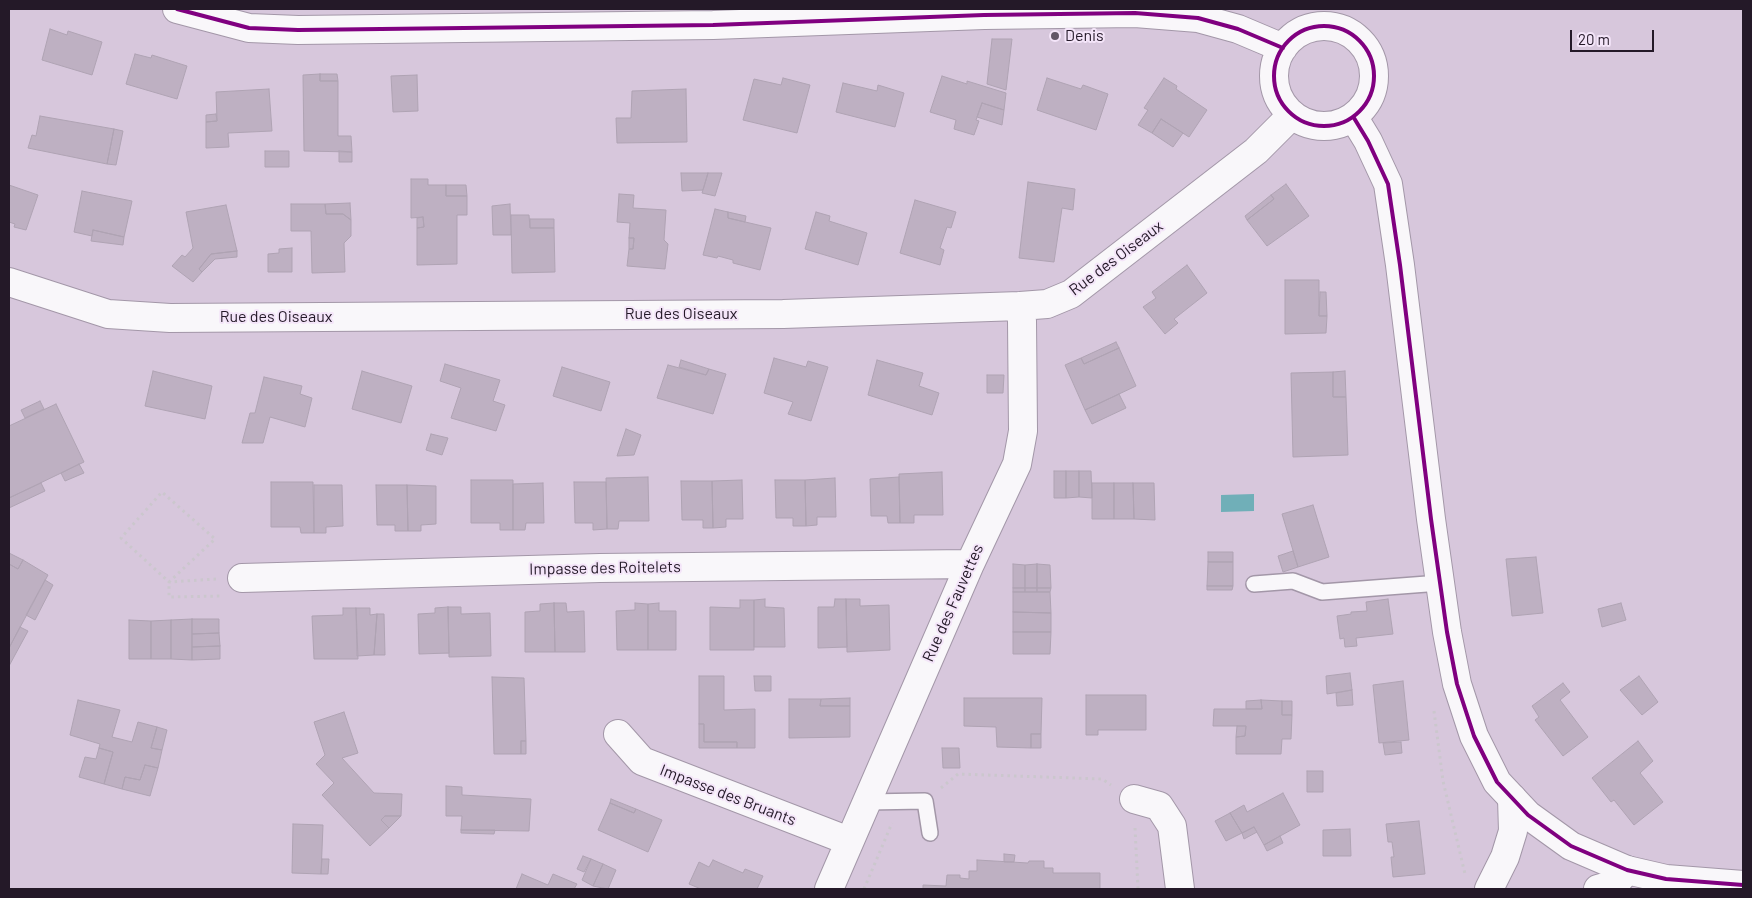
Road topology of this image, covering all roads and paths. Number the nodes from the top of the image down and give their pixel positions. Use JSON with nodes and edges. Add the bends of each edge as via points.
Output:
{"nodes":[{"id":1,"x":177,"y":9,"type":"edge"},
{"id":2,"x":713,"y":17,"type":"edge"},
{"id":3,"x":1282,"y":48,"type":"junction"},
{"id":4,"x":1292,"y":115,"type":"junction"},
{"id":5,"x":1354,"y":118,"type":"junction"},
{"id":6,"x":9,"y":282,"type":"edge"},
{"id":7,"x":1020,"y":306,"type":"junction"},
{"id":8,"x":970,"y":564,"type":"junction"},
{"id":9,"x":169,"y":582,"type":"junction"},
{"id":10,"x":1440,"y":583,"type":"junction"},
{"id":11,"x":1254,"y":584,"type":"dead end"},
{"id":12,"x":233,"y":587,"type":"junction"},
{"id":13,"x":1433,"y":703,"type":"dead end"},
{"id":14,"x":618,"y":734,"type":"dead end"},
{"id":15,"x":1512,"y":798,"type":"junction"},
{"id":16,"x":1134,"y":799,"type":"junction"},
{"id":17,"x":901,"y":801,"type":"junction"},
{"id":18,"x":925,"y":801,"type":"junction"},
{"id":19,"x":867,"y":802,"type":"junction"},
{"id":20,"x":930,"y":833,"type":"dead end"},
{"id":21,"x":849,"y":841,"type":"junction"},
{"id":22,"x":1627,"y":870,"type":"junction"},
{"id":23,"x":1478,"y":885,"type":"edge"},
{"id":24,"x":1743,"y":885,"type":"edge"},
{"id":25,"x":829,"y":889,"type":"edge"},
{"id":26,"x":864,"y":889,"type":"edge"},
{"id":27,"x":1138,"y":889,"type":"edge"},
{"id":28,"x":1180,"y":889,"type":"edge"},
{"id":29,"x":1598,"y":889,"type":"edge"}],
"edges":[{"from":1,"to":2,"type":"street","via":[[249,28],[298,30]]},
{"from":2,"to":3,"type":"street","via":[[1135,13],[1198,18],[1238,28]]},
{"from":3,"to":4,"type":"street","via":[[1274,76],[1276,91]]},
{"from":3,"to":5,"type":"street","via":[[1296,34],[1314,27],[1334,27],[1352,34],[1366,48],[1374,66],[1374,85],[1367,104]]},
{"from":4,"to":5,"type":"street","via":[[1312,125],[1333,126]]},
{"from":4,"to":7,"type":"street","name":"Rue des Oiseaux","via":[[1256,150],[1071,294],[1047,304]]},
{"from":5,"to":10,"type":"street","via":[[1388,184]]},
{"from":6,"to":7,"type":"street","name":"Rue des Oiseaux","via":[[108,314],[170,318],[783,314]]},
{"from":7,"to":8,"type":"street","name":"Rue des Fauvettes","via":[[1023,431],[1017,464]]},
{"from":8,"to":12,"type":"street","name":"Impasse des Roitelets","via":[[600,568]]},
{"from":8,"to":19,"type":"street","name":"Rue des Fauvettes"},
{"from":9,"to":9,"type":"path","via":[[121,538],[162,492],[215,539]]},
{"from":9,"to":12,"type":"path"},
{"from":9,"to":12,"type":"path","via":[[169,597]]},
{"from":10,"to":11,"type":"lane","via":[[1322,592],[1293,581]]},
{"from":10,"to":15,"type":"street","via":[[1458,684],[1474,736],[1497,782]]},
{"from":13,"to":23,"type":"path","via":[[1443,781]]},
{"from":14,"to":21,"type":"street","name":"Impasse des Bruants","via":[[642,761]]},
{"from":15,"to":22,"type":"street","via":[[1528,815],[1571,846]]},
{"from":15,"to":23,"type":"street","via":[[1513,831],[1505,857]]},
{"from":16,"to":18,"type":"path","via":[[1102,779],[958,774]]},
{"from":16,"to":27,"type":"path"},
{"from":16,"to":28,"type":"street","via":[[1159,806],[1172,826]]},
{"from":17,"to":18,"type":"lane"},
{"from":17,"to":19,"type":"lane"},
{"from":17,"to":26,"type":"path"},
{"from":18,"to":20,"type":"lane"},
{"from":19,"to":21,"type":"street","name":"Rue des Fauvettes"},
{"from":21,"to":25,"type":"street","name":"Rue des Fauvettes"},
{"from":22,"to":24,"type":"street","via":[[1666,880]]},
{"from":22,"to":29,"type":"street","via":[[1615,884]]}]}
